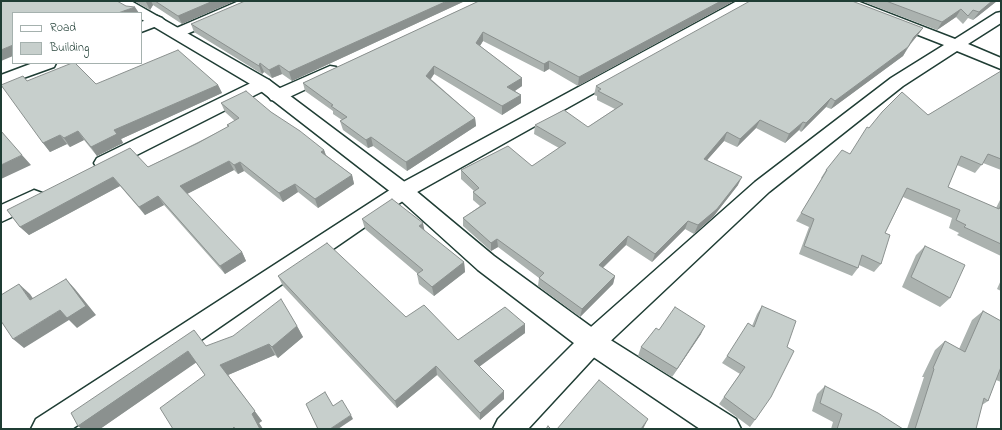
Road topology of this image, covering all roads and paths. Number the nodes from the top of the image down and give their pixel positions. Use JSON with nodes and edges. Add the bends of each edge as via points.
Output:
{"nodes":[{"id":1,"x":121,"y":1,"type":"edge"},
{"id":2,"x":251,"y":1,"type":"edge"},
{"id":3,"x":748,"y":1,"type":"edge"},
{"id":4,"x":844,"y":1,"type":"edge"},
{"id":5,"x":134,"y":12,"type":"edge"},
{"id":6,"x":1001,"y":16,"type":"edge"},
{"id":7,"x":149,"y":24,"type":"edge"},
{"id":8,"x":176,"y":33,"type":"junction"},
{"id":9,"x":957,"y":44,"type":"junction"},
{"id":10,"x":45,"y":64,"type":"edge"},
{"id":11,"x":1001,"y":64,"type":"edge"},
{"id":12,"x":340,"y":66,"type":"edge"},
{"id":13,"x":1,"y":81,"type":"edge"},
{"id":14,"x":270,"y":90,"type":"junction"},
{"id":15,"x":86,"y":172,"type":"edge"},
{"id":16,"x":50,"y":190,"type":"edge"},
{"id":17,"x":403,"y":190,"type":"junction"},
{"id":18,"x":1,"y":214,"type":"edge"},
{"id":19,"x":592,"y":342,"type":"junction"},
{"id":20,"x":46,"y":429,"type":"edge"},
{"id":21,"x":508,"y":429,"type":"edge"},
{"id":22,"x":726,"y":429,"type":"edge"}],
"edges":[{"from":1,"to":5,"type":"street"},
{"from":2,"to":8,"type":"street"},
{"from":3,"to":17,"type":"street"},
{"from":4,"to":9,"type":"street"},
{"from":6,"to":9,"type":"street"},
{"from":7,"to":8,"type":"street"},
{"from":8,"to":14,"type":"street"},
{"from":9,"to":11,"type":"street"},
{"from":9,"to":19,"type":"street","via":[[897,82],[762,187]]},
{"from":10,"to":13,"type":"street"},
{"from":12,"to":14,"type":"street"},
{"from":14,"to":15,"type":"street"},
{"from":14,"to":17,"type":"street"},
{"from":16,"to":18,"type":"street"},
{"from":17,"to":19,"type":"street","via":[[486,263]]},
{"from":17,"to":20,"type":"street"},
{"from":19,"to":21,"type":"street"},
{"from":19,"to":22,"type":"street"}]}
